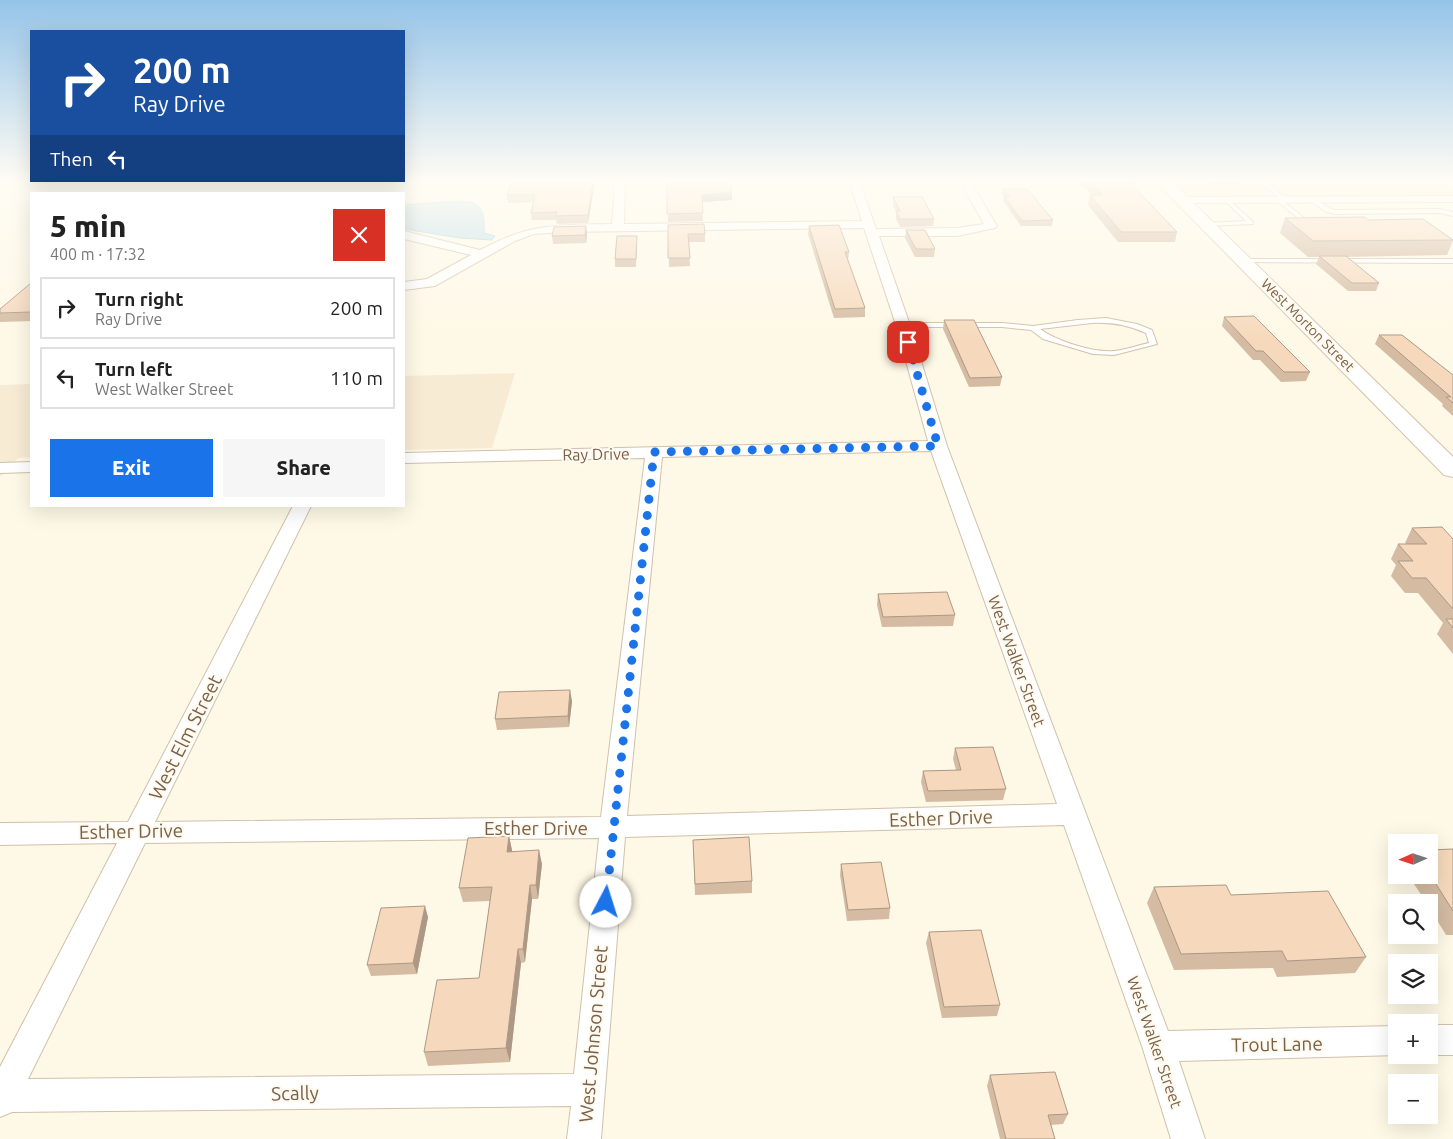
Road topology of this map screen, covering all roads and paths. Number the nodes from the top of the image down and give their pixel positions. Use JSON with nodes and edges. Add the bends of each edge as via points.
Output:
{"nodes":[{"id":1,"x":523,"y":234,"type":"edge"},
{"id":2,"x":871,"y":234,"type":"edge"},
{"id":3,"x":1215,"y":234,"type":"edge"},
{"id":4,"x":405,"y":235,"type":"edge"},
{"id":5,"x":482,"y":254,"type":"junction"},
{"id":6,"x":1241,"y":260,"type":"junction"},
{"id":7,"x":1453,"y":260,"type":"edge"},
{"id":8,"x":405,"y":286,"type":"edge"},
{"id":9,"x":903,"y":325,"type":"junction"},
{"id":10,"x":1033,"y":328,"type":"junction"},
{"id":11,"x":938,"y":446,"type":"junction"},
{"id":12,"x":654,"y":452,"type":"junction"},
{"id":13,"x":405,"y":458,"type":"edge"},
{"id":14,"x":30,"y":467,"type":"edge"},
{"id":15,"x":0,"y":468,"type":"edge"},
{"id":16,"x":1453,"y":470,"type":"edge"},
{"id":17,"x":301,"y":507,"type":"edge"},
{"id":18,"x":1073,"y":814,"type":"junction"},
{"id":19,"x":613,"y":827,"type":"junction"},
{"id":20,"x":138,"y":831,"type":"junction"},
{"id":21,"x":0,"y":834,"type":"edge"},
{"id":22,"x":1438,"y":1040,"type":"edge"},
{"id":23,"x":1453,"y":1040,"type":"edge"},
{"id":24,"x":1388,"y":1041,"type":"edge"},
{"id":25,"x":1158,"y":1046,"type":"junction"},
{"id":26,"x":588,"y":1090,"type":"junction"},
{"id":27,"x":1,"y":1098,"type":"edge"},
{"id":28,"x":584,"y":1139,"type":"edge"},
{"id":29,"x":1188,"y":1139,"type":"edge"}],
"edges":[{"from":1,"to":5,"type":"street"},
{"from":2,"to":9,"type":"street","name":"West Walker Street"},
{"from":3,"to":6,"type":"main road","name":"West Morton Street"},
{"from":4,"to":5,"type":"street"},
{"from":5,"to":8,"type":"street","via":[[430,283]]},
{"from":6,"to":7,"type":"lane"},
{"from":6,"to":16,"type":"main road","name":"West Morton Street"},
{"from":9,"to":10,"type":"lane"},
{"from":9,"to":11,"type":"street","name":"West Walker Street"},
{"from":10,"to":10,"type":"lane","via":[[1118,320],[1133,323],[1149,332],[1153,344],[1114,352],[1093,352],[1046,337]]},
{"from":11,"to":12,"type":"street","name":"Ray Drive"},
{"from":11,"to":18,"type":"street","name":"West Walker Street"},
{"from":12,"to":13,"type":"street","name":"Ray Drive"},
{"from":12,"to":19,"type":"street","name":"West Johnson Street"},
{"from":14,"to":15,"type":"street"},
{"from":17,"to":20,"type":"street","name":"West Elm Street"},
{"from":18,"to":19,"type":"street","name":"Esther Drive"},
{"from":18,"to":25,"type":"street","name":"West Walker Street"},
{"from":19,"to":20,"type":"street","name":"Esther Drive"},
{"from":19,"to":26,"type":"street","name":"West Johnson Street"},
{"from":20,"to":21,"type":"street","name":"Esther Drive"},
{"from":20,"to":27,"type":"street","name":"West Elm Street"},
{"from":22,"to":23,"type":"street"},
{"from":24,"to":25,"type":"street","name":"Trout Lane"},
{"from":25,"to":29,"type":"street","name":"West Walker Street"},
{"from":26,"to":27,"type":"street","name":"Scally"},
{"from":26,"to":28,"type":"street","name":"West Johnson Street"}]}
